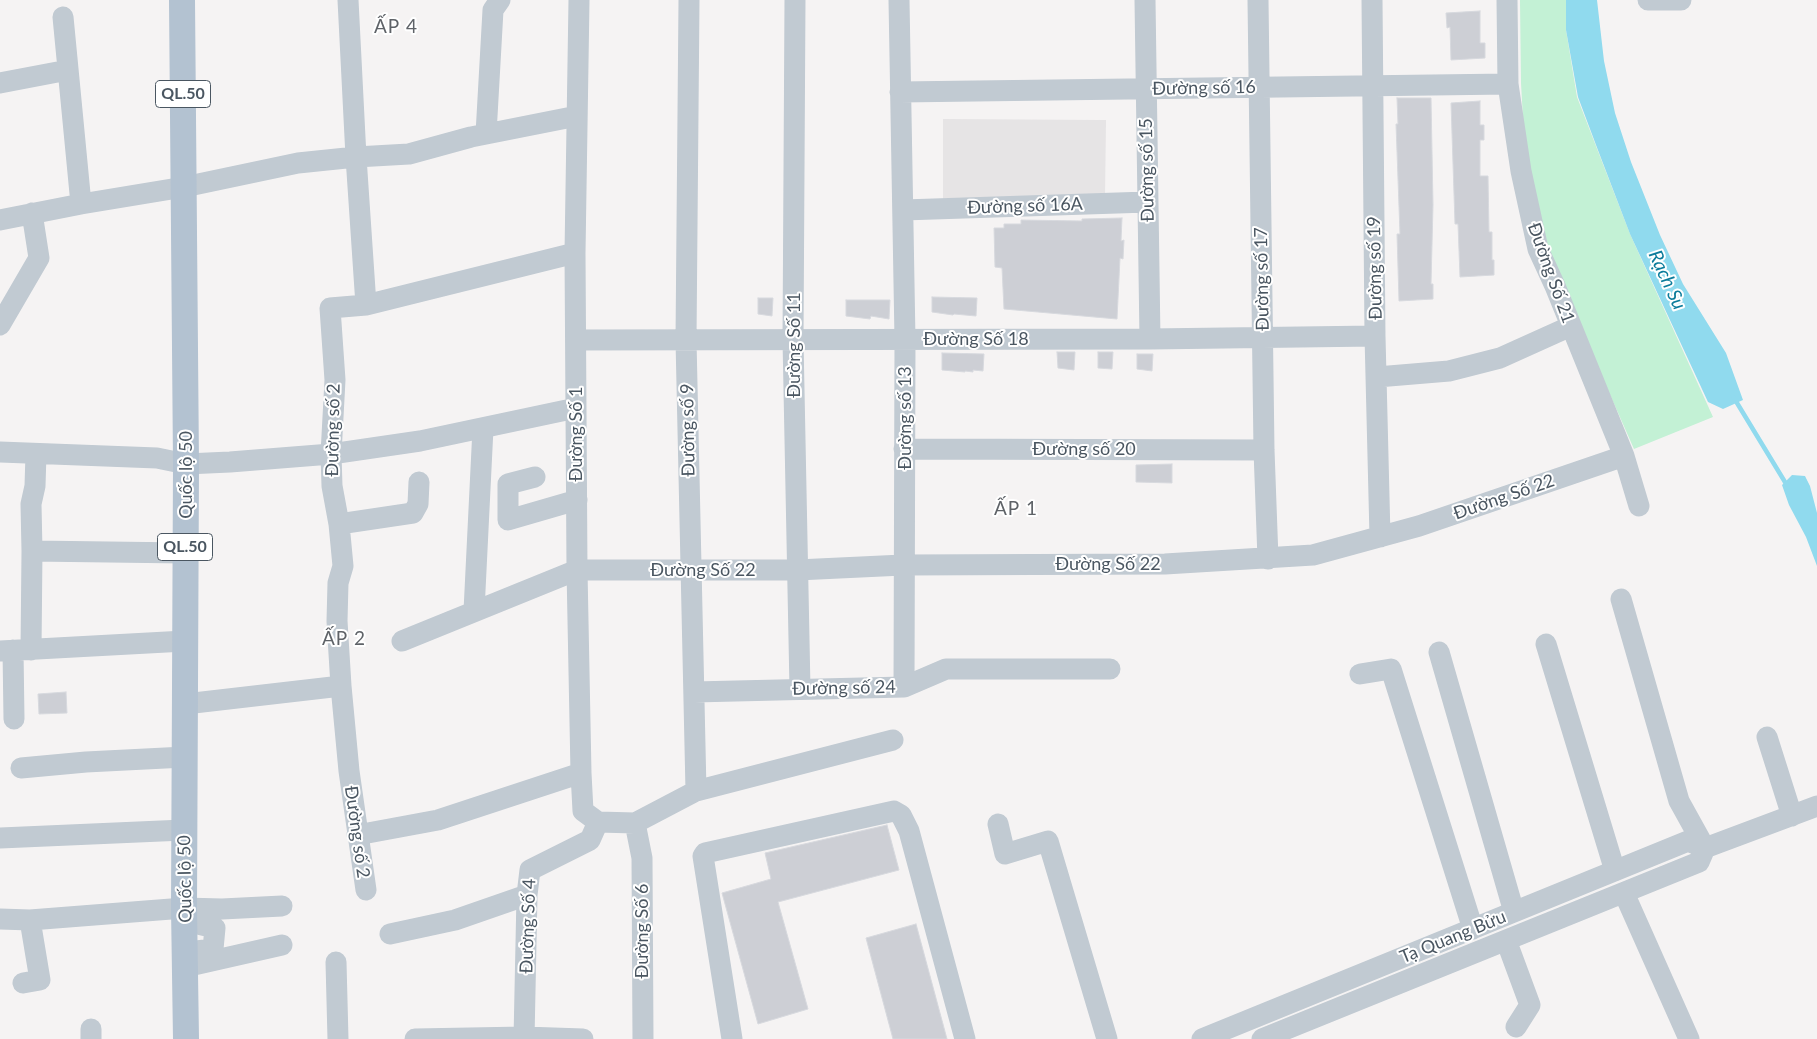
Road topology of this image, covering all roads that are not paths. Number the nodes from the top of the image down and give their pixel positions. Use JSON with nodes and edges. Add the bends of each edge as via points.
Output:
{"nodes":[{"id":1,"x":182,"y":0,"type":"edge"},
{"id":2,"x":348,"y":0,"type":"edge"},
{"id":3,"x":500,"y":0,"type":"edge"},
{"id":4,"x":579,"y":0,"type":"edge"},
{"id":5,"x":689,"y":0,"type":"edge"},
{"id":6,"x":795,"y":0,"type":"edge"},
{"id":7,"x":899,"y":0,"type":"edge"},
{"id":8,"x":1145,"y":0,"type":"edge"},
{"id":9,"x":1258,"y":0,"type":"edge"},
{"id":10,"x":1372,"y":0,"type":"edge"},
{"id":11,"x":1507,"y":0,"type":"edge"},
{"id":12,"x":1648,"y":0,"type":"edge"},
{"id":13,"x":1681,"y":0,"type":"edge"},
{"id":14,"x":63,"y":16,"type":"dead end"},
{"id":15,"x":68,"y":70,"type":"junction"},
{"id":16,"x":0,"y":83,"type":"edge"},
{"id":17,"x":1508,"y":84,"type":"junction"},
{"id":18,"x":1372,"y":86,"type":"junction"},
{"id":19,"x":1259,"y":87,"type":"junction"},
{"id":20,"x":1146,"y":89,"type":"junction"},
{"id":21,"x":900,"y":92,"type":"junction"},
{"id":22,"x":577,"y":116,"type":"junction"},
{"id":23,"x":486,"y":134,"type":"junction"},
{"id":24,"x":356,"y":157,"type":"junction"},
{"id":25,"x":184,"y":187,"type":"junction"},
{"id":26,"x":1148,"y":202,"type":"junction"},
{"id":27,"x":81,"y":204,"type":"junction"},
{"id":28,"x":902,"y":210,"type":"junction"},
{"id":29,"x":32,"y":213,"type":"junction"},
{"id":30,"x":0,"y":220,"type":"edge"},
{"id":31,"x":575,"y":253,"type":"junction"},
{"id":32,"x":366,"y":305,"type":"junction"},
{"id":33,"x":0,"y":325,"type":"edge"},
{"id":34,"x":1571,"y":326,"type":"junction"},
{"id":35,"x":1375,"y":336,"type":"junction"},
{"id":36,"x":1262,"y":338,"type":"junction"},
{"id":37,"x":905,"y":339,"type":"junction"},
{"id":38,"x":1150,"y":339,"type":"junction"},
{"id":39,"x":576,"y":340,"type":"junction"},
{"id":40,"x":686,"y":340,"type":"junction"},
{"id":41,"x":793,"y":340,"type":"junction"},
{"id":42,"x":1377,"y":377,"type":"junction"},
{"id":43,"x":576,"y":408,"type":"junction"},
{"id":44,"x":482,"y":428,"type":"junction"},
{"id":45,"x":904,"y":449,"type":"junction"},
{"id":46,"x":1264,"y":450,"type":"junction"},
{"id":47,"x":0,"y":452,"type":"edge"},
{"id":48,"x":36,"y":454,"type":"junction"},
{"id":49,"x":331,"y":454,"type":"junction"},
{"id":50,"x":1624,"y":456,"type":"junction"},
{"id":51,"x":186,"y":464,"type":"junction"},
{"id":52,"x":535,"y":477,"type":"dead end"},
{"id":53,"x":419,"y":482,"type":"dead end"},
{"id":54,"x":577,"y":500,"type":"junction"},
{"id":55,"x":1639,"y":506,"type":"dead end"},
{"id":56,"x":339,"y":524,"type":"junction"},
{"id":57,"x":1380,"y":537,"type":"junction"},
{"id":58,"x":32,"y":551,"type":"junction"},
{"id":59,"x":185,"y":553,"type":"junction"},
{"id":60,"x":1268,"y":559,"type":"junction"},
{"id":61,"x":904,"y":565,"type":"junction"},
{"id":62,"x":577,"y":570,"type":"junction"},
{"id":63,"x":797,"y":570,"type":"junction"},
{"id":64,"x":692,"y":571,"type":"junction"},
{"id":65,"x":1621,"y":599,"type":"dead end"},
{"id":66,"x":474,"y":611,"type":"junction"},
{"id":67,"x":185,"y":641,"type":"junction"},
{"id":68,"x":402,"y":641,"type":"dead end"},
{"id":69,"x":1546,"y":644,"type":"dead end"},
{"id":70,"x":14,"y":650,"type":"edge"},
{"id":71,"x":1439,"y":652,"type":"dead end"},
{"id":72,"x":1110,"y":669,"type":"dead end"},
{"id":73,"x":1360,"y":674,"type":"dead end"},
{"id":74,"x":341,"y":686,"type":"junction"},
{"id":75,"x":904,"y":687,"type":"junction"},
{"id":76,"x":800,"y":689,"type":"junction"},
{"id":77,"x":694,"y":692,"type":"junction"},
{"id":78,"x":185,"y":704,"type":"junction"},
{"id":79,"x":14,"y":720,"type":"dead end"},
{"id":80,"x":1767,"y":737,"type":"dead end"},
{"id":81,"x":893,"y":740,"type":"dead end"},
{"id":82,"x":185,"y":757,"type":"junction"},
{"id":83,"x":21,"y":768,"type":"dead end"},
{"id":84,"x":581,"y":773,"type":"junction"},
{"id":85,"x":696,"y":791,"type":"junction"},
{"id":86,"x":1817,"y":806,"type":"edge"},
{"id":87,"x":1792,"y":816,"type":"junction"},
{"id":88,"x":598,"y":822,"type":"junction"},
{"id":89,"x":635,"y":823,"type":"junction"},
{"id":90,"x":998,"y":824,"type":"dead end"},
{"id":91,"x":184,"y":830,"type":"junction"},
{"id":92,"x":357,"y":835,"type":"junction"},
{"id":93,"x":0,"y":838,"type":"edge"},
{"id":94,"x":1705,"y":848,"type":"junction"},
{"id":95,"x":1616,"y":871,"type":"junction"},
{"id":96,"x":366,"y":890,"type":"dead end"},
{"id":97,"x":1624,"y":893,"type":"junction"},
{"id":98,"x":527,"y":895,"type":"junction"},
{"id":99,"x":282,"y":906,"type":"dead end"},
{"id":100,"x":1514,"y":912,"type":"junction"},
{"id":101,"x":184,"y":914,"type":"junction"},
{"id":102,"x":0,"y":918,"type":"edge"},
{"id":103,"x":30,"y":920,"type":"junction"},
{"id":104,"x":1473,"y":929,"type":"junction"},
{"id":105,"x":390,"y":934,"type":"dead end"},
{"id":106,"x":1506,"y":940,"type":"junction"},
{"id":107,"x":282,"y":945,"type":"dead end"},
{"id":108,"x":185,"y":960,"type":"junction"},
{"id":109,"x":336,"y":962,"type":"dead end"},
{"id":110,"x":23,"y":983,"type":"dead end"},
{"id":111,"x":1323,"y":990,"type":"junction"},
{"id":112,"x":1332,"y":1011,"type":"junction"},
{"id":113,"x":1516,"y":1027,"type":"dead end"},
{"id":114,"x":524,"y":1038,"type":"edge"},
{"id":115,"x":186,"y":1039,"type":"edge"},
{"id":116,"x":338,"y":1039,"type":"edge"},
{"id":117,"x":415,"y":1039,"type":"edge"},
{"id":118,"x":583,"y":1039,"type":"edge"},
{"id":119,"x":643,"y":1039,"type":"edge"},
{"id":120,"x":732,"y":1039,"type":"edge"},
{"id":121,"x":965,"y":1039,"type":"edge"},
{"id":122,"x":1108,"y":1039,"type":"edge"},
{"id":123,"x":1202,"y":1039,"type":"edge"},
{"id":124,"x":1263,"y":1039,"type":"edge"},
{"id":125,"x":1688,"y":1039,"type":"edge"}],
"edges":[{"from":1,"to":25,"type":"main road","name":"Quốc lộ 50","number":"QL.50"},
{"from":2,"to":24,"type":"street"},
{"from":3,"to":23,"type":"street","via":[[493,10]]},
{"from":4,"to":22,"type":"street","name":"Đường Số 1"},
{"from":5,"to":40,"type":"street","name":"Đường số 9"},
{"from":6,"to":41,"type":"street","name":"Đường Số 11"},
{"from":7,"to":21,"type":"street","name":"Đường số 13"},
{"from":8,"to":20,"type":"street","name":"Đường số 15"},
{"from":9,"to":19,"type":"street","name":"Đường số 17"},
{"from":10,"to":18,"type":"street","name":"Đường số 19"},
{"from":11,"to":17,"type":"street","name":"Đường Số 21"},
{"from":12,"to":13,"type":"street"},
{"from":14,"to":15,"type":"street"},
{"from":15,"to":16,"type":"street"},
{"from":15,"to":27,"type":"street"},
{"from":17,"to":18,"type":"street","name":"Đường số 16"},
{"from":17,"to":34,"type":"street","name":"Đường Số 21","via":[[1521,171],[1538,249]]},
{"from":18,"to":19,"type":"street","name":"Đường số 16"},
{"from":18,"to":35,"type":"street","name":"Đường số 19"},
{"from":19,"to":20,"type":"street","name":"Đường số 16"},
{"from":19,"to":36,"type":"street","name":"Đường số 17"},
{"from":20,"to":21,"type":"street","name":"Đường số 16"},
{"from":20,"to":26,"type":"street","name":"Đường số 15"},
{"from":21,"to":28,"type":"street","name":"Đường số 13"},
{"from":22,"to":23,"type":"street"},
{"from":22,"to":31,"type":"street","name":"Đường Số 1"},
{"from":23,"to":24,"type":"street","via":[[409,154]]},
{"from":24,"to":25,"type":"street","via":[[298,163]]},
{"from":24,"to":32,"type":"street"},
{"from":25,"to":27,"type":"street"},
{"from":25,"to":51,"type":"main road","name":"Quốc lộ 50","number":"QL.50"},
{"from":26,"to":28,"type":"street","name":"Đường số 16A"},
{"from":26,"to":38,"type":"street","name":"Đường số 15"},
{"from":27,"to":29,"type":"street"},
{"from":28,"to":37,"type":"street","name":"Đường số 13"},
{"from":29,"to":30,"type":"street"},
{"from":29,"to":33,"type":"street","via":[[39,258]]},
{"from":31,"to":32,"type":"street"},
{"from":31,"to":39,"type":"street","name":"Đường Số 1"},
{"from":32,"to":49,"type":"street","name":"Đường số 2","via":[[330,308],[335,380]]},
{"from":34,"to":42,"type":"street","via":[[1500,358],[1449,371]]},
{"from":34,"to":50,"type":"street","name":"Đường Số 21"},
{"from":35,"to":36,"type":"street","name":"Đường Số 18"},
{"from":35,"to":42,"type":"street","name":"Đường số 19"},
{"from":36,"to":38,"type":"street","name":"Đường Số 18"},
{"from":36,"to":46,"type":"street","name":"Đường số 17"},
{"from":37,"to":38,"type":"street","name":"Đường Số 18"},
{"from":37,"to":41,"type":"street","name":"Đường Số 18"},
{"from":37,"to":45,"type":"street","name":"Đường số 13"},
{"from":39,"to":40,"type":"street","name":"Đường Số 18"},
{"from":39,"to":43,"type":"street","name":"Đường Số 1"},
{"from":40,"to":41,"type":"street","name":"Đường Số 18"},
{"from":40,"to":64,"type":"street","name":"Đường số 9"},
{"from":41,"to":63,"type":"street","name":"Đường Số 11"},
{"from":42,"to":57,"type":"street","name":"Đường số 19"},
{"from":43,"to":44,"type":"street"},
{"from":43,"to":54,"type":"street","name":"Đường Số 1"},
{"from":44,"to":49,"type":"street"},
{"from":44,"to":66,"type":"street"},
{"from":45,"to":46,"type":"street","name":"Đường số 20"},
{"from":45,"to":61,"type":"street","name":"Đường số 13"},
{"from":46,"to":60,"type":"street","name":"Đường số 17"},
{"from":47,"to":48,"type":"street"},
{"from":48,"to":51,"type":"street","via":[[157,458]]},
{"from":48,"to":58,"type":"street","via":[[31,504]]},
{"from":49,"to":51,"type":"street"},
{"from":49,"to":56,"type":"street","name":"Đường số 2","via":[[332,486]]},
{"from":50,"to":55,"type":"street","name":"Đường Số 21"},
{"from":50,"to":57,"type":"street","name":"Đường Số 22"},
{"from":51,"to":59,"type":"main road","name":"Quốc lộ 50","number":"QL.50"},
{"from":52,"to":54,"type":"street","via":[[508,484],[508,520]]},
{"from":53,"to":56,"type":"street","via":[[418,504],[413,513]]},
{"from":54,"to":62,"type":"street","name":"Đường Số 1"},
{"from":56,"to":74,"type":"street","name":"Đường số 2","via":[[343,566],[338,584]]},
{"from":57,"to":60,"type":"street","name":"Đường Số 22","via":[[1314,555]]},
{"from":58,"to":59,"type":"street"},
{"from":58,"to":70,"type":"street"},
{"from":59,"to":67,"type":"main road","name":"Quốc lộ 50","number":"QL.50"},
{"from":60,"to":61,"type":"street","name":"Đường Số 22","via":[[1165,564]]},
{"from":61,"to":63,"type":"street","name":"Đường Số 22"},
{"from":61,"to":75,"type":"street","name":"Đường số 13"},
{"from":62,"to":64,"type":"street","name":"Đường Số 22"},
{"from":62,"to":66,"type":"street"},
{"from":62,"to":84,"type":"street","name":"Đường Số 1"},
{"from":63,"to":64,"type":"street","name":"Đường Số 22"},
{"from":63,"to":76,"type":"street","name":"Đường Số 11"},
{"from":64,"to":77,"type":"street","name":"Đường số 9"},
{"from":65,"to":94,"type":"street","via":[[1680,801]]},
{"from":66,"to":68,"type":"street"},
{"from":67,"to":70,"type":"street"},
{"from":67,"to":78,"type":"main road","name":"Quốc lộ 50","number":"QL.50"},
{"from":69,"to":95,"type":"street"},
{"from":70,"to":79,"type":"street"},
{"from":71,"to":100,"type":"street"},
{"from":72,"to":75,"type":"street","name":"Đường số 24","via":[[946,669]]},
{"from":73,"to":104,"type":"street","via":[[1391,670]]},
{"from":74,"to":78,"type":"street"},
{"from":74,"to":92,"type":"street","name":"Đường số 2"},
{"from":75,"to":76,"type":"street","name":"Đường số 24"},
{"from":76,"to":77,"type":"street","name":"Đường số 24"},
{"from":77,"to":85,"type":"street","name":"Đường số 9"},
{"from":78,"to":82,"type":"main road","name":"Quốc lộ 50","number":"QL.50"},
{"from":80,"to":87,"type":"street"},
{"from":81,"to":85,"type":"street"},
{"from":82,"to":83,"type":"street"},
{"from":82,"to":91,"type":"main road","name":"Quốc lộ 50","number":"QL.50"},
{"from":84,"to":88,"type":"street","name":"Đường Số 1","via":[[584,811]]},
{"from":84,"to":92,"type":"street","via":[[438,820]]},
{"from":85,"to":89,"type":"street"},
{"from":86,"to":87,"type":"street","name":"Tạ Quang Bửu"},
{"from":87,"to":94,"type":"street","name":"Tạ Quang Bửu"},
{"from":88,"to":89,"type":"street"},
{"from":88,"to":98,"type":"street","name":"Đường Số 4","via":[[590,840],[530,870]]},
{"from":89,"to":119,"type":"street","name":"Đường Số 6","via":[[642,858]]},
{"from":90,"to":122,"type":"street","via":[[1005,854],[1048,841]]},
{"from":91,"to":93,"type":"street"},
{"from":91,"to":101,"type":"main road","name":"Quốc lộ 50","number":"QL.50"},
{"from":92,"to":96,"type":"street","name":"Đường số 2"},
{"from":94,"to":95,"type":"street","name":"Tạ Quang Bửu","via":[[1688,842]]},
{"from":94,"to":97,"type":"street","name":"Tạ Quang Bửu","via":[[1699,862]]},
{"from":95,"to":100,"type":"street","name":"Tạ Quang Bửu"},
{"from":97,"to":106,"type":"street","name":"Tạ Quang Bửu"},
{"from":97,"to":125,"type":"street"},
{"from":98,"to":105,"type":"street","via":[[455,920]]},
{"from":98,"to":114,"type":"street","name":"Đường Số 4"},
{"from":99,"to":101,"type":"street"},
{"from":100,"to":104,"type":"street","name":"Tạ Quang Bửu"},
{"from":101,"to":103,"type":"street"},
{"from":101,"to":108,"type":"main road","name":"Quốc lộ 50","number":"QL.50"},
{"from":102,"to":103,"type":"street"},
{"from":103,"to":110,"type":"street","via":[[40,980]]},
{"from":104,"to":111,"type":"street","name":"Tạ Quang Bửu"},
{"from":106,"to":112,"type":"street","name":"Tạ Quang Bửu"},
{"from":106,"to":113,"type":"street","via":[[1530,1005]]},
{"from":107,"to":108,"type":"street"},
{"from":108,"to":115,"type":"main road","name":"Quốc lộ 50","number":"QL.50"},
{"from":109,"to":116,"type":"street"},
{"from":111,"to":112,"type":"street"},
{"from":111,"to":123,"type":"street","name":"Tạ Quang Bửu"},
{"from":112,"to":124,"type":"street","name":"Tạ Quang Bửu"},
{"from":114,"to":117,"type":"street"},
{"from":114,"to":118,"type":"street"},
{"from":120,"to":121,"type":"street","via":[[705,853],[894,811],[901,815],[909,831]]}]}
